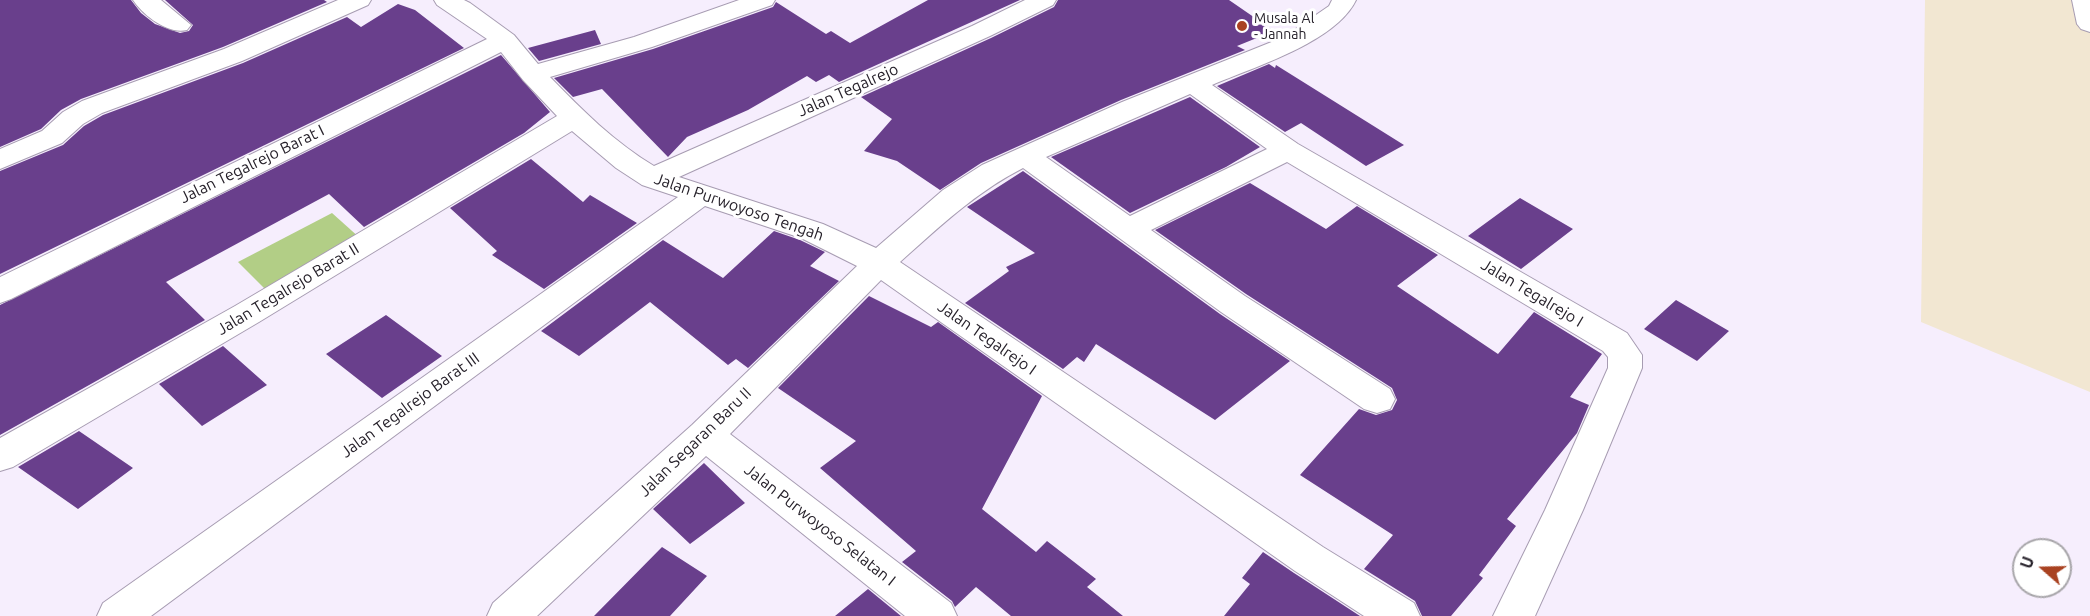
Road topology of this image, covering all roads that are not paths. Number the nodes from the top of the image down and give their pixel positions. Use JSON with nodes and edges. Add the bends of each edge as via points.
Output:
{"nodes":[{"id":1,"x":145,"y":0,"type":"edge"},
{"id":2,"x":359,"y":0,"type":"edge"},
{"id":3,"x":446,"y":0,"type":"edge"},
{"id":4,"x":763,"y":0,"type":"edge"},
{"id":5,"x":1044,"y":0,"type":"edge"},
{"id":6,"x":1344,"y":0,"type":"edge"},
{"id":7,"x":2084,"y":0,"type":"edge"},
{"id":8,"x":2090,"y":24,"type":"edge"},
{"id":9,"x":178,"y":25,"type":"dead end"},
{"id":10,"x":505,"y":40,"type":"junction"},
{"id":11,"x":532,"y":74,"type":"junction"},
{"id":12,"x":1194,"y":84,"type":"junction"},
{"id":13,"x":574,"y":118,"type":"junction"},
{"id":14,"x":1288,"y":150,"type":"junction"},
{"id":15,"x":1025,"y":156,"type":"junction"},
{"id":16,"x":0,"y":160,"type":"edge"},
{"id":17,"x":652,"y":178,"type":"junction"},
{"id":18,"x":702,"y":194,"type":"junction"},
{"id":19,"x":1126,"y":230,"type":"junction"},
{"id":20,"x":879,"y":263,"type":"junction"},
{"id":21,"x":0,"y":291,"type":"edge"},
{"id":22,"x":1377,"y":399,"type":"dead end"},
{"id":23,"x":705,"y":435,"type":"junction"},
{"id":24,"x":0,"y":456,"type":"edge"},
{"id":25,"x":118,"y":616,"type":"edge"},
{"id":26,"x":508,"y":616,"type":"edge"},
{"id":27,"x":936,"y":616,"type":"edge"},
{"id":28,"x":1399,"y":616,"type":"edge"},
{"id":29,"x":1514,"y":616,"type":"edge"}],
"edges":[{"from":1,"to":9,"type":"street"},
{"from":2,"to":16,"type":"street","via":[[233,55],[92,107],[52,137]]},
{"from":3,"to":10,"type":"street","name":"Jalan Purwoyoso Tengah"},
{"from":4,"to":11,"type":"street","via":[[643,42]]},
{"from":5,"to":17,"type":"street","name":"Jalan Tegalrejo"},
{"from":6,"to":12,"type":"street","via":[[1339,10],[1293,42]]},
{"from":7,"to":8,"type":"street"},
{"from":10,"to":11,"type":"street","name":"Jalan Purwoyoso Tengah"},
{"from":10,"to":21,"type":"street","name":"Jalan Tegalrejo Barat I"},
{"from":11,"to":13,"type":"street","name":"Jalan Purwoyoso Tengah"},
{"from":12,"to":14,"type":"street","name":"Jalan Tegalrejo I"},
{"from":12,"to":15,"type":"street"},
{"from":13,"to":17,"type":"street","name":"Jalan Purwoyoso Tengah","via":[[608,149]]},
{"from":13,"to":24,"type":"street","name":"Jalan Tegalrejo Barat II"},
{"from":14,"to":19,"type":"street"},
{"from":14,"to":29,"type":"street","name":"Jalan Tegalrejo I","via":[[1615,342],[1625,355],[1625,368]]},
{"from":15,"to":19,"type":"street"},
{"from":15,"to":20,"type":"street","via":[[954,197]]},
{"from":17,"to":18,"type":"street","name":"Jalan Purwoyoso Tengah"},
{"from":18,"to":20,"type":"street","name":"Jalan Purwoyoso Tengah","via":[[812,231]]},
{"from":18,"to":25,"type":"street","name":"Jalan Tegalrejo Barat III"},
{"from":19,"to":22,"type":"street"},
{"from":20,"to":23,"type":"street","name":"Jalan Segaran Baru II"},
{"from":20,"to":28,"type":"street","name":"Jalan Tegalrejo I","via":[[1155,454]]},
{"from":23,"to":26,"type":"street","name":"Jalan Segaran Baru II"},
{"from":23,"to":27,"type":"street","name":"Jalan Purwoyoso Selatan I"}]}
